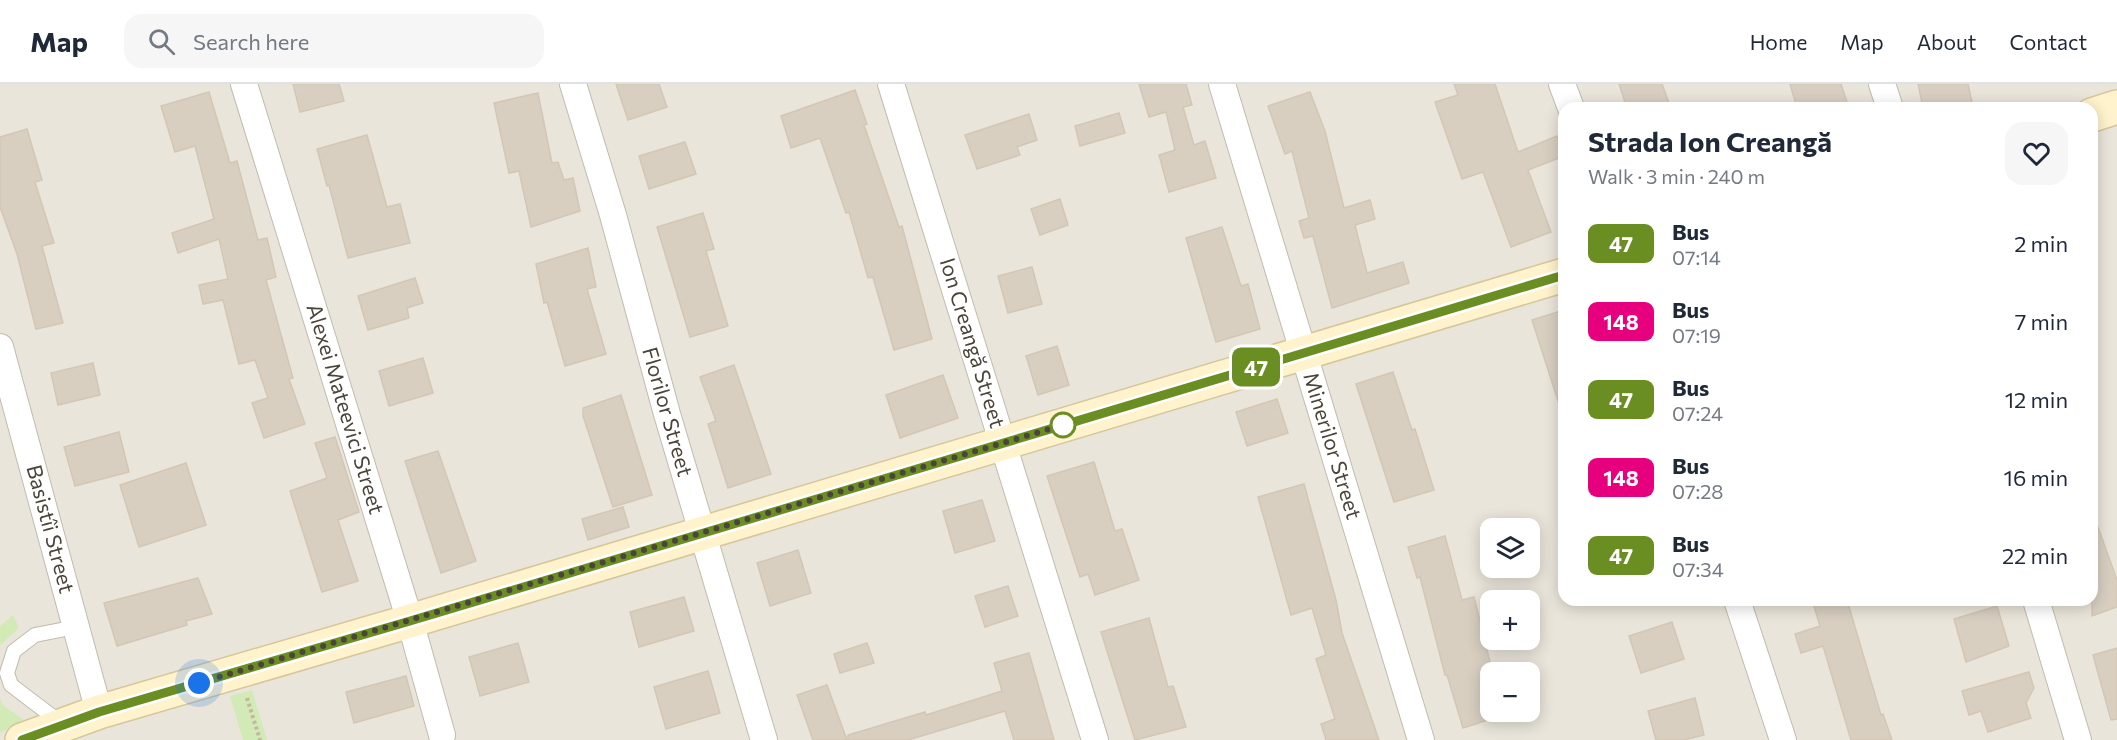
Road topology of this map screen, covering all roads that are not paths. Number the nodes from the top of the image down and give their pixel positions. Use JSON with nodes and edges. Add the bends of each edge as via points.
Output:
{"nodes":[{"id":1,"x":244,"y":84,"type":"edge"},
{"id":2,"x":573,"y":84,"type":"edge"},
{"id":3,"x":891,"y":84,"type":"edge"},
{"id":4,"x":1221,"y":84,"type":"edge"},
{"id":5,"x":1562,"y":84,"type":"edge"},
{"id":6,"x":1882,"y":84,"type":"edge"},
{"id":7,"x":1568,"y":102,"type":"edge"},
{"id":8,"x":1888,"y":102,"type":"edge"},
{"id":9,"x":2117,"y":107,"type":"edge"},
{"id":10,"x":2098,"y":113,"type":"edge"},
{"id":11,"x":1558,"y":277,"type":"edge"},
{"id":12,"x":0,"y":347,"type":"edge"},
{"id":13,"x":1303,"y":352,"type":"junction"},
{"id":14,"x":1004,"y":444,"type":"junction"},
{"id":15,"x":703,"y":534,"type":"junction"},
{"id":16,"x":1739,"y":606,"type":"edge"},
{"id":17,"x":2038,"y":606,"type":"edge"},
{"id":18,"x":410,"y":621,"type":"junction"},
{"id":19,"x":76,"y":627,"type":"junction"},
{"id":20,"x":99,"y":712,"type":"junction"},
{"id":21,"x":62,"y":723,"type":"junction"},
{"id":22,"x":442,"y":735,"type":"dead end"},
{"id":23,"x":22,"y":740,"type":"edge"},
{"id":24,"x":764,"y":740,"type":"edge"},
{"id":25,"x":1095,"y":740,"type":"edge"},
{"id":26,"x":1421,"y":740,"type":"edge"},
{"id":27,"x":1783,"y":740,"type":"edge"},
{"id":28,"x":2078,"y":740,"type":"edge"}],
"edges":[{"from":1,"to":18,"type":"street","name":"Alexei Mateevici Street"},
{"from":2,"to":15,"type":"street","name":"Florilor Street"},
{"from":3,"to":14,"type":"street","name":"Ion Creangă Street"},
{"from":4,"to":13,"type":"street","name":"Minerilor Street"},
{"from":5,"to":7,"type":"street"},
{"from":6,"to":8,"type":"street"},
{"from":9,"to":10,"type":"street"},
{"from":11,"to":13,"type":"street"},
{"from":12,"to":19,"type":"street","name":"Basistîi Street"},
{"from":13,"to":14,"type":"street"},
{"from":13,"to":26,"type":"street","name":"Minerilor Street"},
{"from":14,"to":15,"type":"street"},
{"from":14,"to":25,"type":"street","name":"Ion Creangă Street"},
{"from":15,"to":18,"type":"street"},
{"from":15,"to":24,"type":"street","name":"Florilor Street"},
{"from":16,"to":27,"type":"street"},
{"from":17,"to":28,"type":"street"},
{"from":18,"to":20,"type":"street"},
{"from":18,"to":22,"type":"street","name":"Alexei Mateevici Street"},
{"from":19,"to":20,"type":"street","name":"Basistîi Street"},
{"from":19,"to":21,"type":"lane","via":[[35,636],[14,651],[7,673],[11,685]]},
{"from":20,"to":21,"type":"street"},
{"from":21,"to":23,"type":"street"}]}
